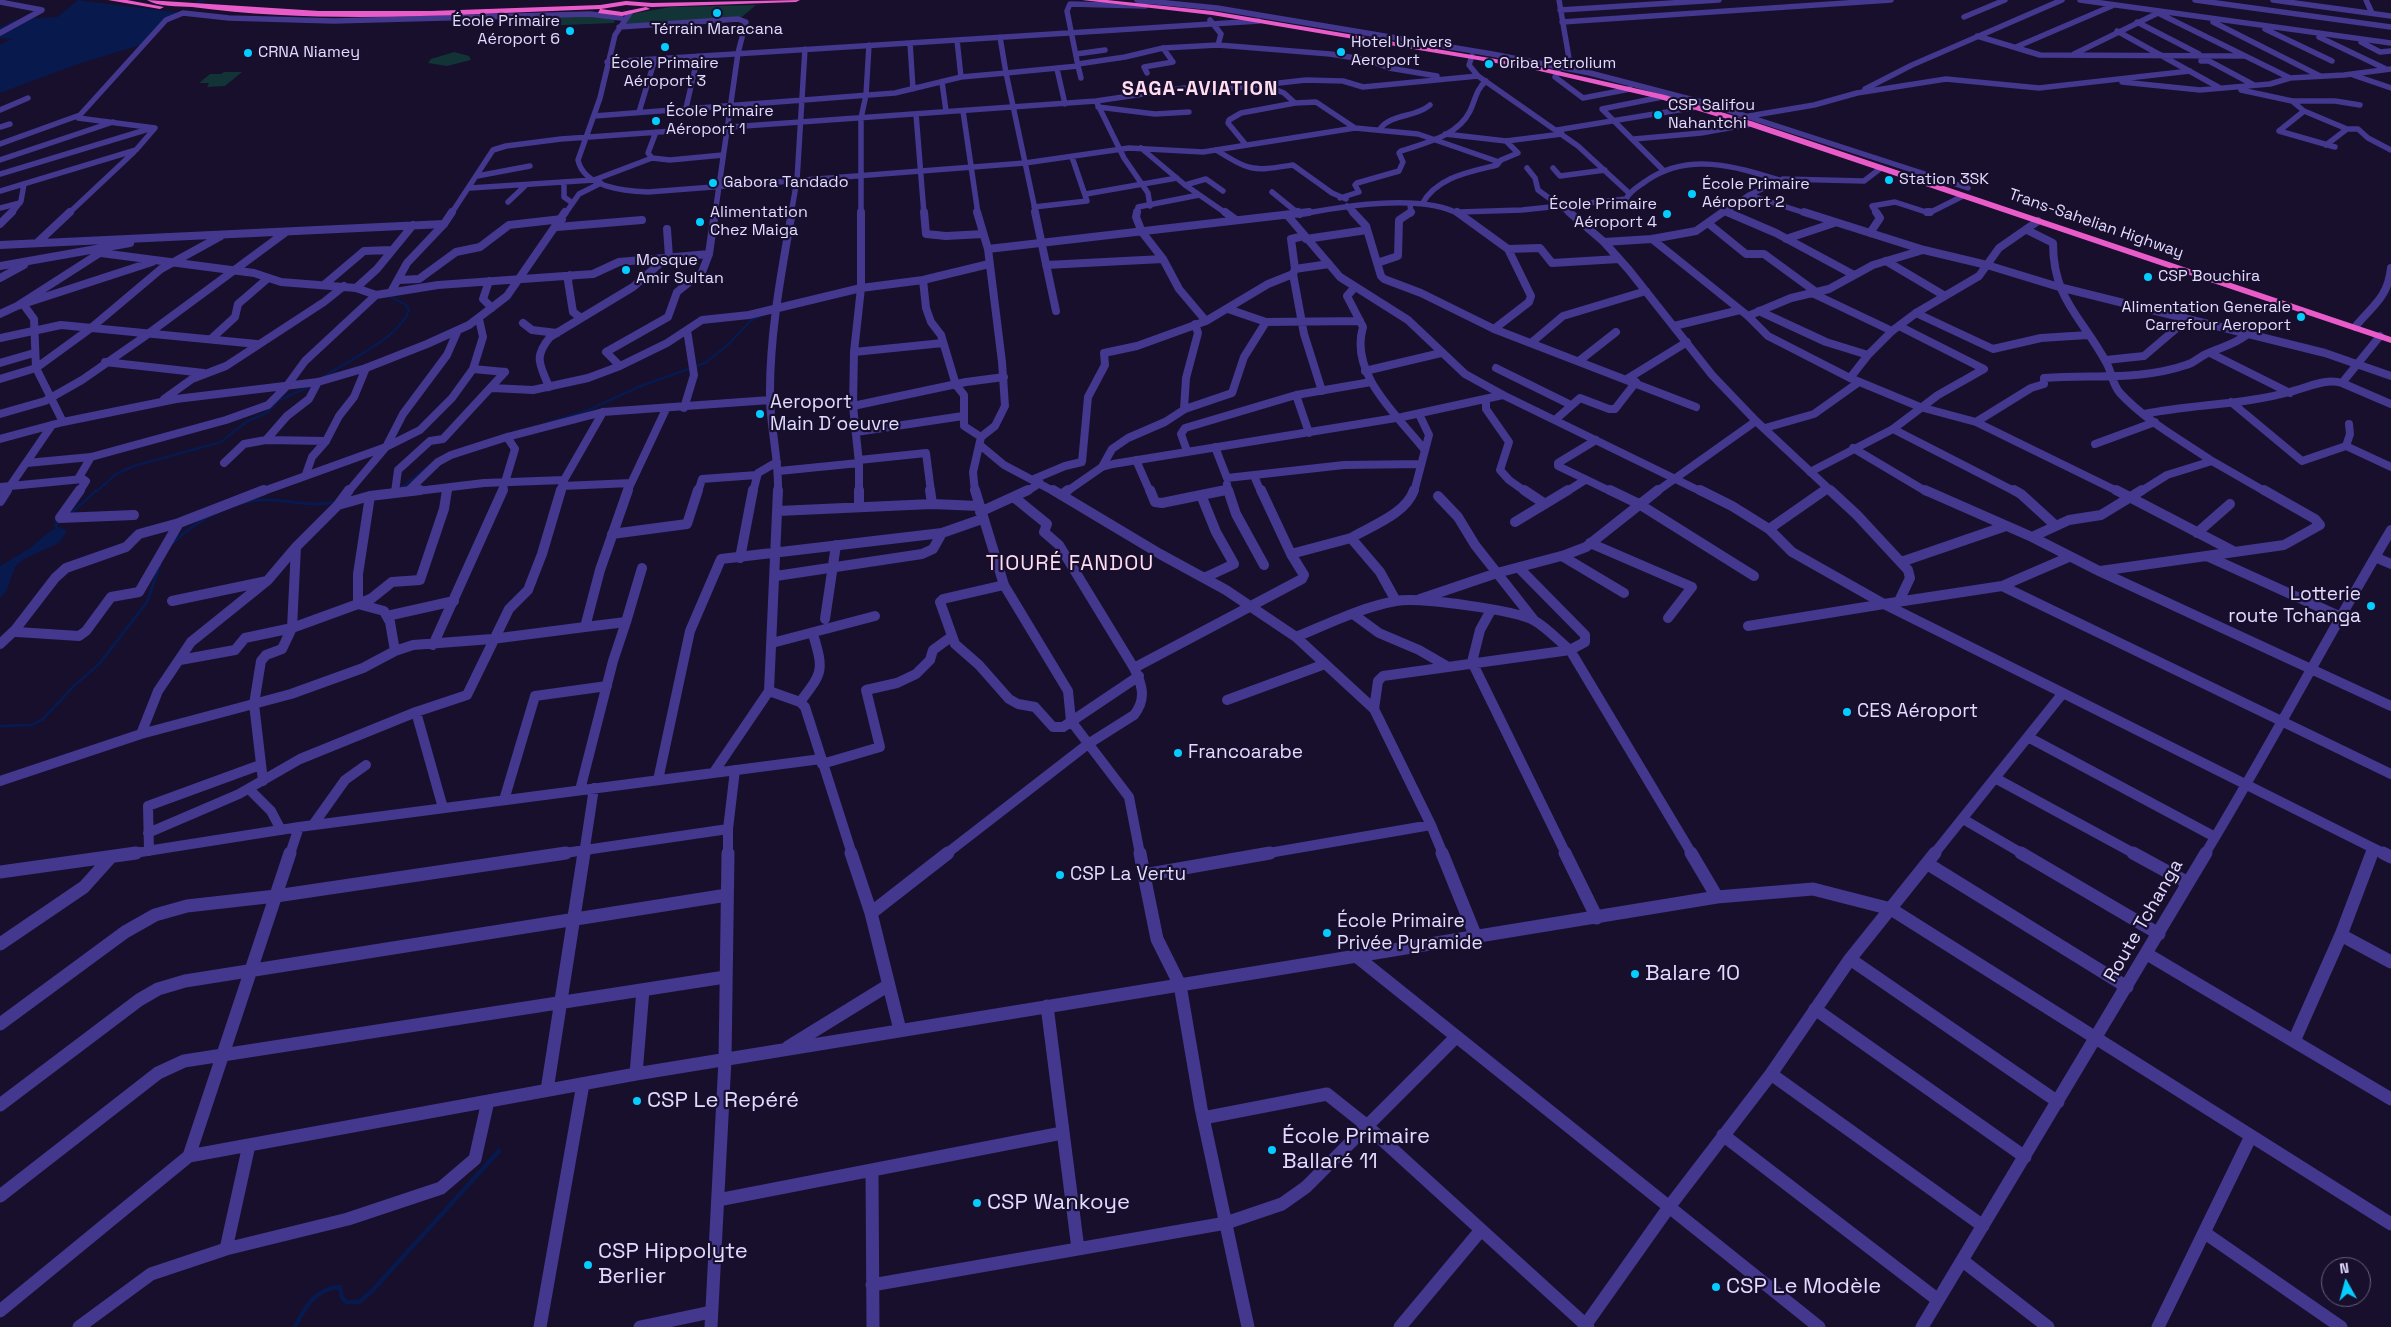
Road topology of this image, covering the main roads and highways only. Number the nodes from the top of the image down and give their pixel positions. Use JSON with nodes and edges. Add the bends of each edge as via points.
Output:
{"nodes":[{"id":1,"x":112,"y":0,"type":"edge"},
{"id":2,"x":151,"y":0,"type":"edge"},
{"id":3,"x":796,"y":0,"type":"edge"},
{"id":4,"x":1086,"y":0,"type":"edge"},
{"id":5,"x":616,"y":14,"type":"edge"},
{"id":6,"x":2391,"y":340,"type":"edge"}],
"edges":[{"from":1,"to":5,"type":"highway","via":[[200,12],[308,17]]},
{"from":2,"to":5,"type":"highway","via":[[235,9],[341,13],[586,7]]},
{"from":3,"to":5,"type":"highway","via":[[634,9]]},
{"from":4,"to":6,"type":"highway","name":"Trans-Sahelian Highway","via":[[1160,7],[1212,18],[1260,20],[1562,70],[1748,120]]}]}
